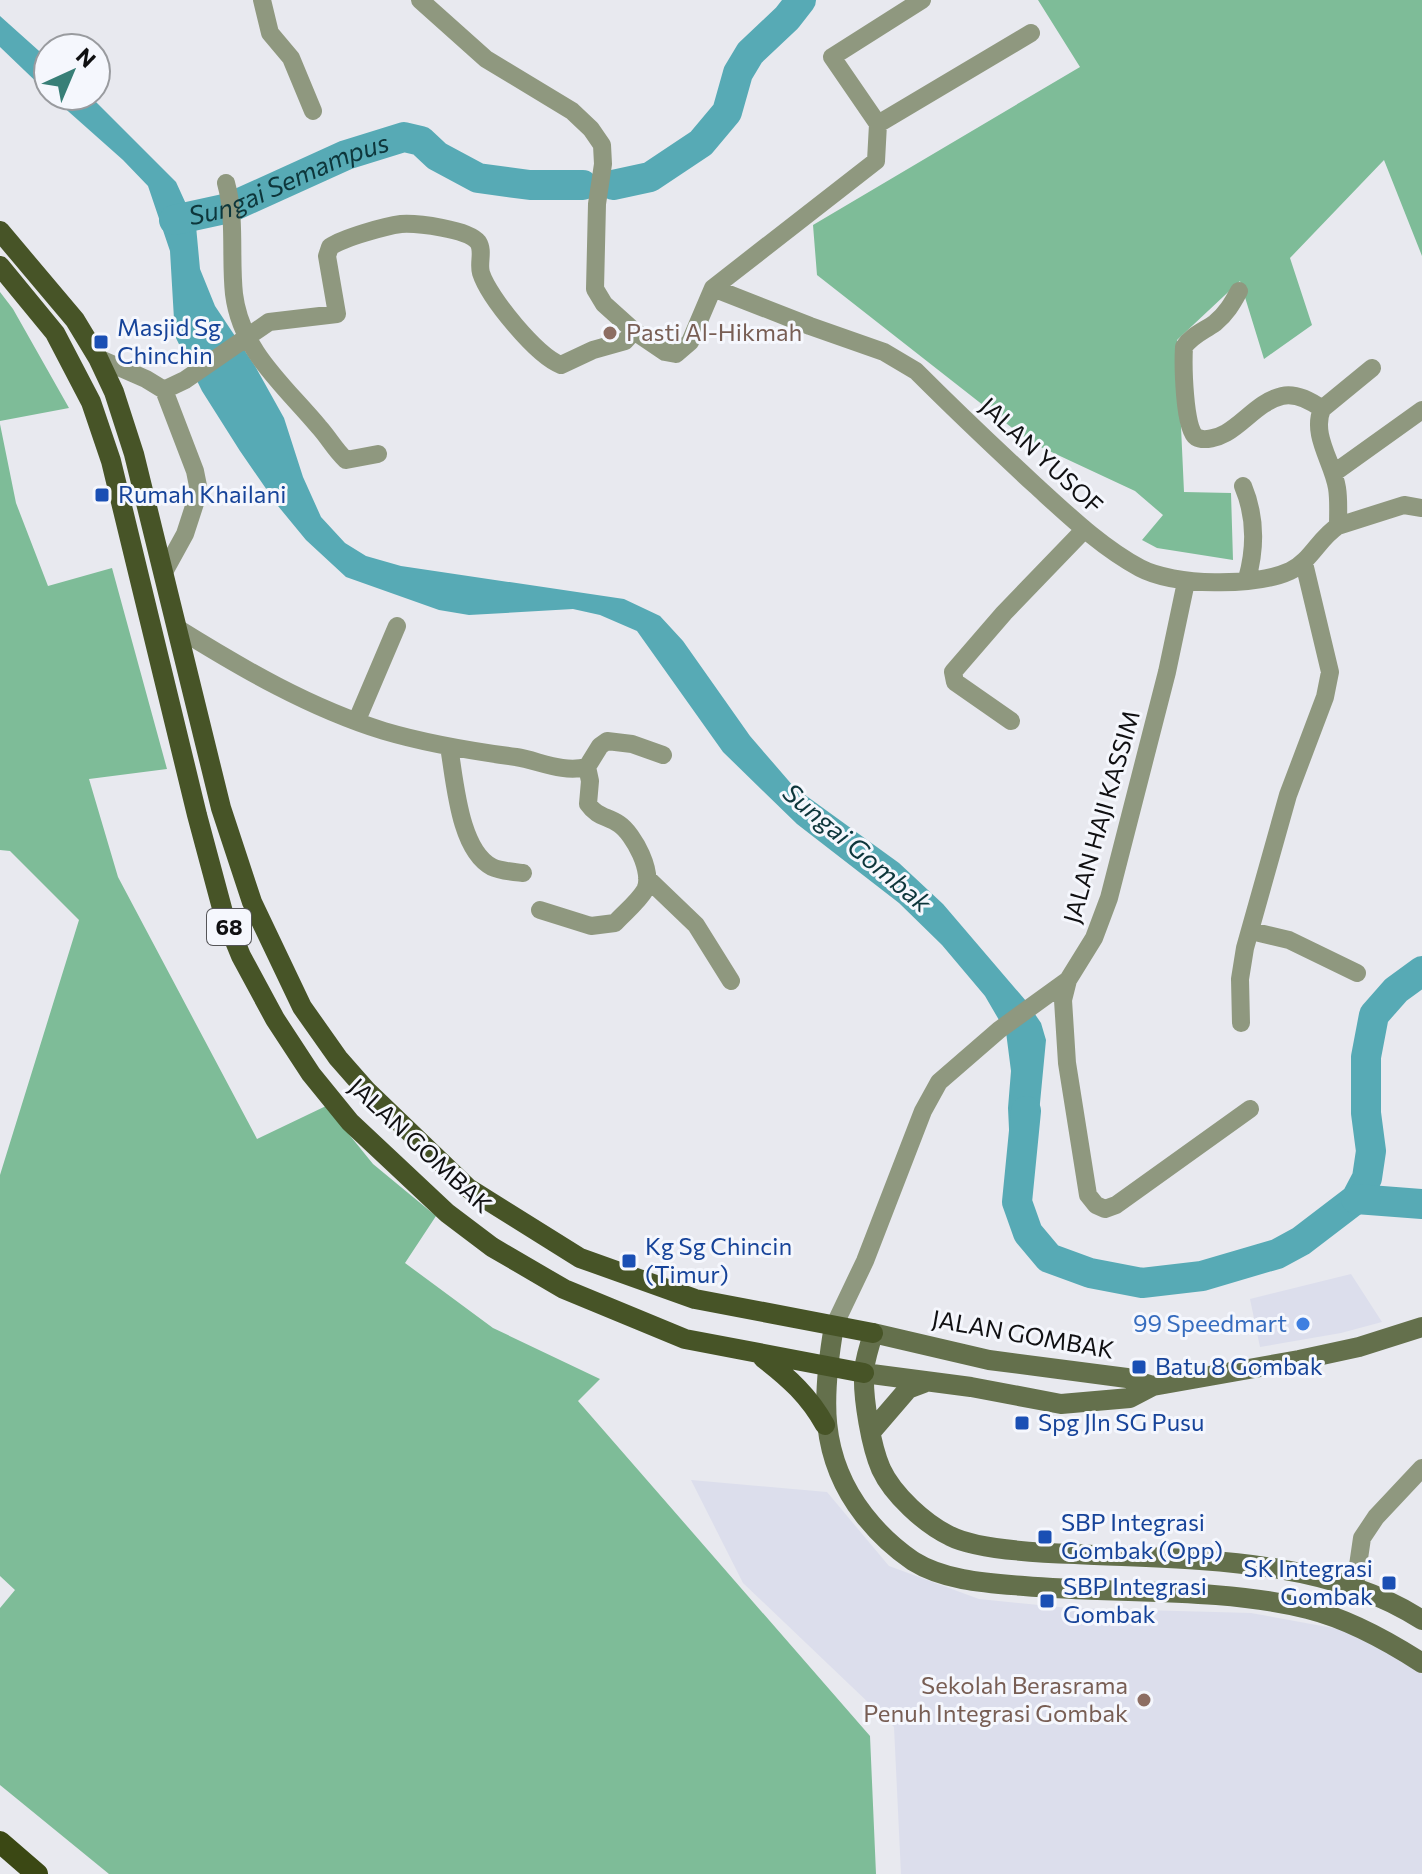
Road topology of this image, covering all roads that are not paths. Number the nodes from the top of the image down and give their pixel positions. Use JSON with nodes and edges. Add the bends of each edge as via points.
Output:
{"nodes":[{"id":1,"x":262,"y":0,"type":"edge"},
{"id":2,"x":420,"y":0,"type":"edge"},
{"id":3,"x":922,"y":0,"type":"edge"},
{"id":4,"x":1031,"y":33,"type":"dead end"},
{"id":5,"x":313,"y":111,"type":"dead end"},
{"id":6,"x":878,"y":124,"type":"junction"},
{"id":7,"x":227,"y":189,"type":"dead end"},
{"id":8,"x":0,"y":231,"type":"edge"},
{"id":9,"x":0,"y":266,"type":"edge"},
{"id":10,"x":713,"y":288,"type":"junction"},
{"id":11,"x":1239,"y":291,"type":"dead end"},
{"id":12,"x":634,"y":331,"type":"junction"},
{"id":13,"x":246,"y":337,"type":"junction"},
{"id":14,"x":98,"y":358,"type":"junction"},
{"id":15,"x":1372,"y":368,"type":"dead end"},
{"id":16,"x":164,"y":390,"type":"junction"},
{"id":17,"x":1322,"y":409,"type":"junction"},
{"id":18,"x":1422,"y":410,"type":"edge"},
{"id":19,"x":378,"y":454,"type":"dead end"},
{"id":20,"x":1334,"y":473,"type":"junction"},
{"id":21,"x":1243,"y":486,"type":"dead end"},
{"id":22,"x":1422,"y":508,"type":"edge"},
{"id":23,"x":1338,"y":526,"type":"junction"},
{"id":24,"x":1084,"y":530,"type":"junction"},
{"id":25,"x":1304,"y":563,"type":"junction"},
{"id":26,"x":163,"y":574,"type":"junction"},
{"id":27,"x":1247,"y":579,"type":"junction"},
{"id":28,"x":1186,"y":582,"type":"junction"},
{"id":29,"x":397,"y":626,"type":"dead end"},
{"id":30,"x":177,"y":628,"type":"junction"},
{"id":31,"x":357,"y":720,"type":"junction"},
{"id":32,"x":1011,"y":721,"type":"dead end"},
{"id":33,"x":449,"y":747,"type":"junction"},
{"id":34,"x":663,"y":755,"type":"dead end"},
{"id":35,"x":587,"y":767,"type":"junction"},
{"id":36,"x":523,"y":873,"type":"dead end"},
{"id":37,"x":647,"y":878,"type":"junction"},
{"id":38,"x":540,"y":910,"type":"dead end"},
{"id":39,"x":1251,"y":931,"type":"junction"},
{"id":40,"x":1357,"y":973,"type":"dead end"},
{"id":41,"x":1068,"y":980,"type":"junction"},
{"id":42,"x":731,"y":981,"type":"dead end"},
{"id":43,"x":1241,"y":1023,"type":"dead end"},
{"id":44,"x":1250,"y":1109,"type":"dead end"},
{"id":45,"x":834,"y":1326,"type":"junction"},
{"id":46,"x":1422,"y":1327,"type":"edge"},
{"id":47,"x":873,"y":1333,"type":"junction"},
{"id":48,"x":758,"y":1354,"type":"junction"},
{"id":49,"x":826,"y":1368,"type":"junction"},
{"id":50,"x":864,"y":1373,"type":"junction"},
{"id":51,"x":924,"y":1383,"type":"junction"},
{"id":52,"x":1153,"y":1386,"type":"junction"},
{"id":53,"x":825,"y":1425,"type":"junction"},
{"id":54,"x":871,"y":1432,"type":"junction"},
{"id":55,"x":1422,"y":1468,"type":"edge"},
{"id":56,"x":1355,"y":1586,"type":"junction"},
{"id":57,"x":1422,"y":1620,"type":"edge"},
{"id":58,"x":1422,"y":1663,"type":"edge"},
{"id":59,"x":0,"y":1842,"type":"edge"},
{"id":60,"x":37,"y":1874,"type":"edge"}],
"edges":[{"from":1,"to":5,"type":"street","via":[[270,33],[291,58]]},
{"from":2,"to":12,"type":"street","via":[[486,59],[572,111],[602,145],[595,289]]},
{"from":3,"to":6,"type":"street","via":[[832,57]]},
{"from":4,"to":6,"type":"street"},
{"from":6,"to":10,"type":"street","via":[[876,161]]},
{"from":7,"to":13,"type":"street","via":[[235,297]]},
{"from":8,"to":14,"type":"main road","name":"JALAN GOMBAK","number":"68","via":[[75,320]]},
{"from":9,"to":48,"type":"main road","name":"JALAN GOMBAK","number":"68","via":[[55,333],[91,402],[111,461],[223,912],[275,1019],[311,1074],[350,1122],[447,1213],[492,1247],[564,1289],[641,1323],[685,1339]]},
{"from":10,"to":12,"type":"street","via":[[690,342],[676,354]]},
{"from":10,"to":24,"type":"street","name":"JALAN YUSOF","via":[[884,352],[916,371]]},
{"from":11,"to":17,"type":"street","via":[[1231,307],[1184,347],[1187,408],[1195,437],[1224,434],[1283,396],[1308,399]]},
{"from":12,"to":13,"type":"street","via":[[625,341],[561,365],[547,360],[501,307],[481,272],[476,240],[433,226],[400,224],[330,247],[337,314],[269,322]]},
{"from":13,"to":16,"type":"street"},
{"from":13,"to":19,"type":"street","via":[[275,380],[346,460]]},
{"from":14,"to":16,"type":"street"},
{"from":14,"to":26,"type":"main road","name":"JALAN GOMBAK","number":"68","via":[[134,454]]},
{"from":15,"to":17,"type":"street"},
{"from":16,"to":26,"type":"street","via":[[199,491],[185,534]]},
{"from":17,"to":20,"type":"street","via":[[1321,440]]},
{"from":18,"to":20,"type":"street"},
{"from":20,"to":23,"type":"street"},
{"from":21,"to":27,"type":"street","via":[[1254,534]]},
{"from":22,"to":23,"type":"street","name":"JALAN YUSOF","via":[[1404,505]]},
{"from":23,"to":25,"type":"street","name":"JALAN YUSOF"},
{"from":24,"to":28,"type":"street","name":"JALAN YUSOF","via":[[1143,570]]},
{"from":24,"to":32,"type":"street","via":[[953,672],[955,682]]},
{"from":25,"to":27,"type":"street","name":"JALAN YUSOF","via":[[1269,578]]},
{"from":25,"to":39,"type":"street","via":[[1330,672],[1288,795]]},
{"from":26,"to":30,"type":"main road","name":"JALAN GOMBAK","number":"68"},
{"from":27,"to":28,"type":"street","name":"JALAN YUSOF"},
{"from":28,"to":41,"type":"street","name":"JALAN HAJI KASSIM","via":[[1109,898],[1094,938]]},
{"from":29,"to":31,"type":"street"},
{"from":30,"to":31,"type":"street","via":[[268,683]]},
{"from":30,"to":45,"type":"main road","name":"JALAN GOMBAK","number":"68","via":[[221,808],[252,902],[302,1007],[367,1091],[468,1188],[580,1258],[695,1299]]},
{"from":31,"to":33,"type":"street"},
{"from":33,"to":35,"type":"street","via":[[560,769]]},
{"from":33,"to":36,"type":"street","via":[[465,831],[474,849],[492,867]]},
{"from":34,"to":35,"type":"street","via":[[607,741]]},
{"from":35,"to":37,"type":"street","via":[[588,804],[598,816],[632,835]]},
{"from":37,"to":38,"type":"street","via":[[644,890],[615,923],[591,926]]},
{"from":37,"to":42,"type":"street","via":[[696,925]]},
{"from":39,"to":40,"type":"street","via":[[1289,940]]},
{"from":39,"to":43,"type":"street","via":[[1240,979]]},
{"from":41,"to":44,"type":"street","name":"JALAN HAJI KASSIM","via":[[1063,1000],[1067,1063],[1083,1171],[1096,1205],[1116,1205]]},
{"from":41,"to":45,"type":"street","via":[[939,1082]]},
{"from":45,"to":47,"type":"main road","name":"JALAN GOMBAK","number":"68"},
{"from":45,"to":49,"type":"main road"},
{"from":46,"to":52,"type":"main road","name":"JALAN GOMBAK","number":"68","via":[[1359,1347]]},
{"from":47,"to":50,"type":"main road"},
{"from":47,"to":52,"type":"main road","name":"JALAN GOMBAK","number":"68","via":[[989,1360]]},
{"from":48,"to":49,"type":"main road","name":"JALAN GOMBAK","number":"68"},
{"from":48,"to":53,"type":"main road","via":[[813,1402]]},
{"from":49,"to":50,"type":"main road","name":"JALAN GOMBAK","number":"68"},
{"from":49,"to":53,"type":"main road"},
{"from":50,"to":51,"type":"main road","name":"JALAN GOMBAK","number":"68"},
{"from":50,"to":54,"type":"main road"},
{"from":51,"to":52,"type":"main road","name":"JALAN GOMBAK","number":"68","via":[[1061,1404],[1130,1398]]},
{"from":51,"to":54,"type":"main road","via":[[908,1389]]},
{"from":53,"to":58,"type":"main road","via":[[839,1478],[855,1503],[879,1534],[914,1562],[977,1582],[1226,1596],[1309,1609],[1385,1639]]},
{"from":54,"to":56,"type":"main road","via":[[881,1470],[925,1519],[951,1537],[1043,1553],[1229,1563]]},
{"from":55,"to":56,"type":"street","via":[[1362,1538]]},
{"from":56,"to":57,"type":"main road"},
{"from":59,"to":60,"type":"highway"}]}
